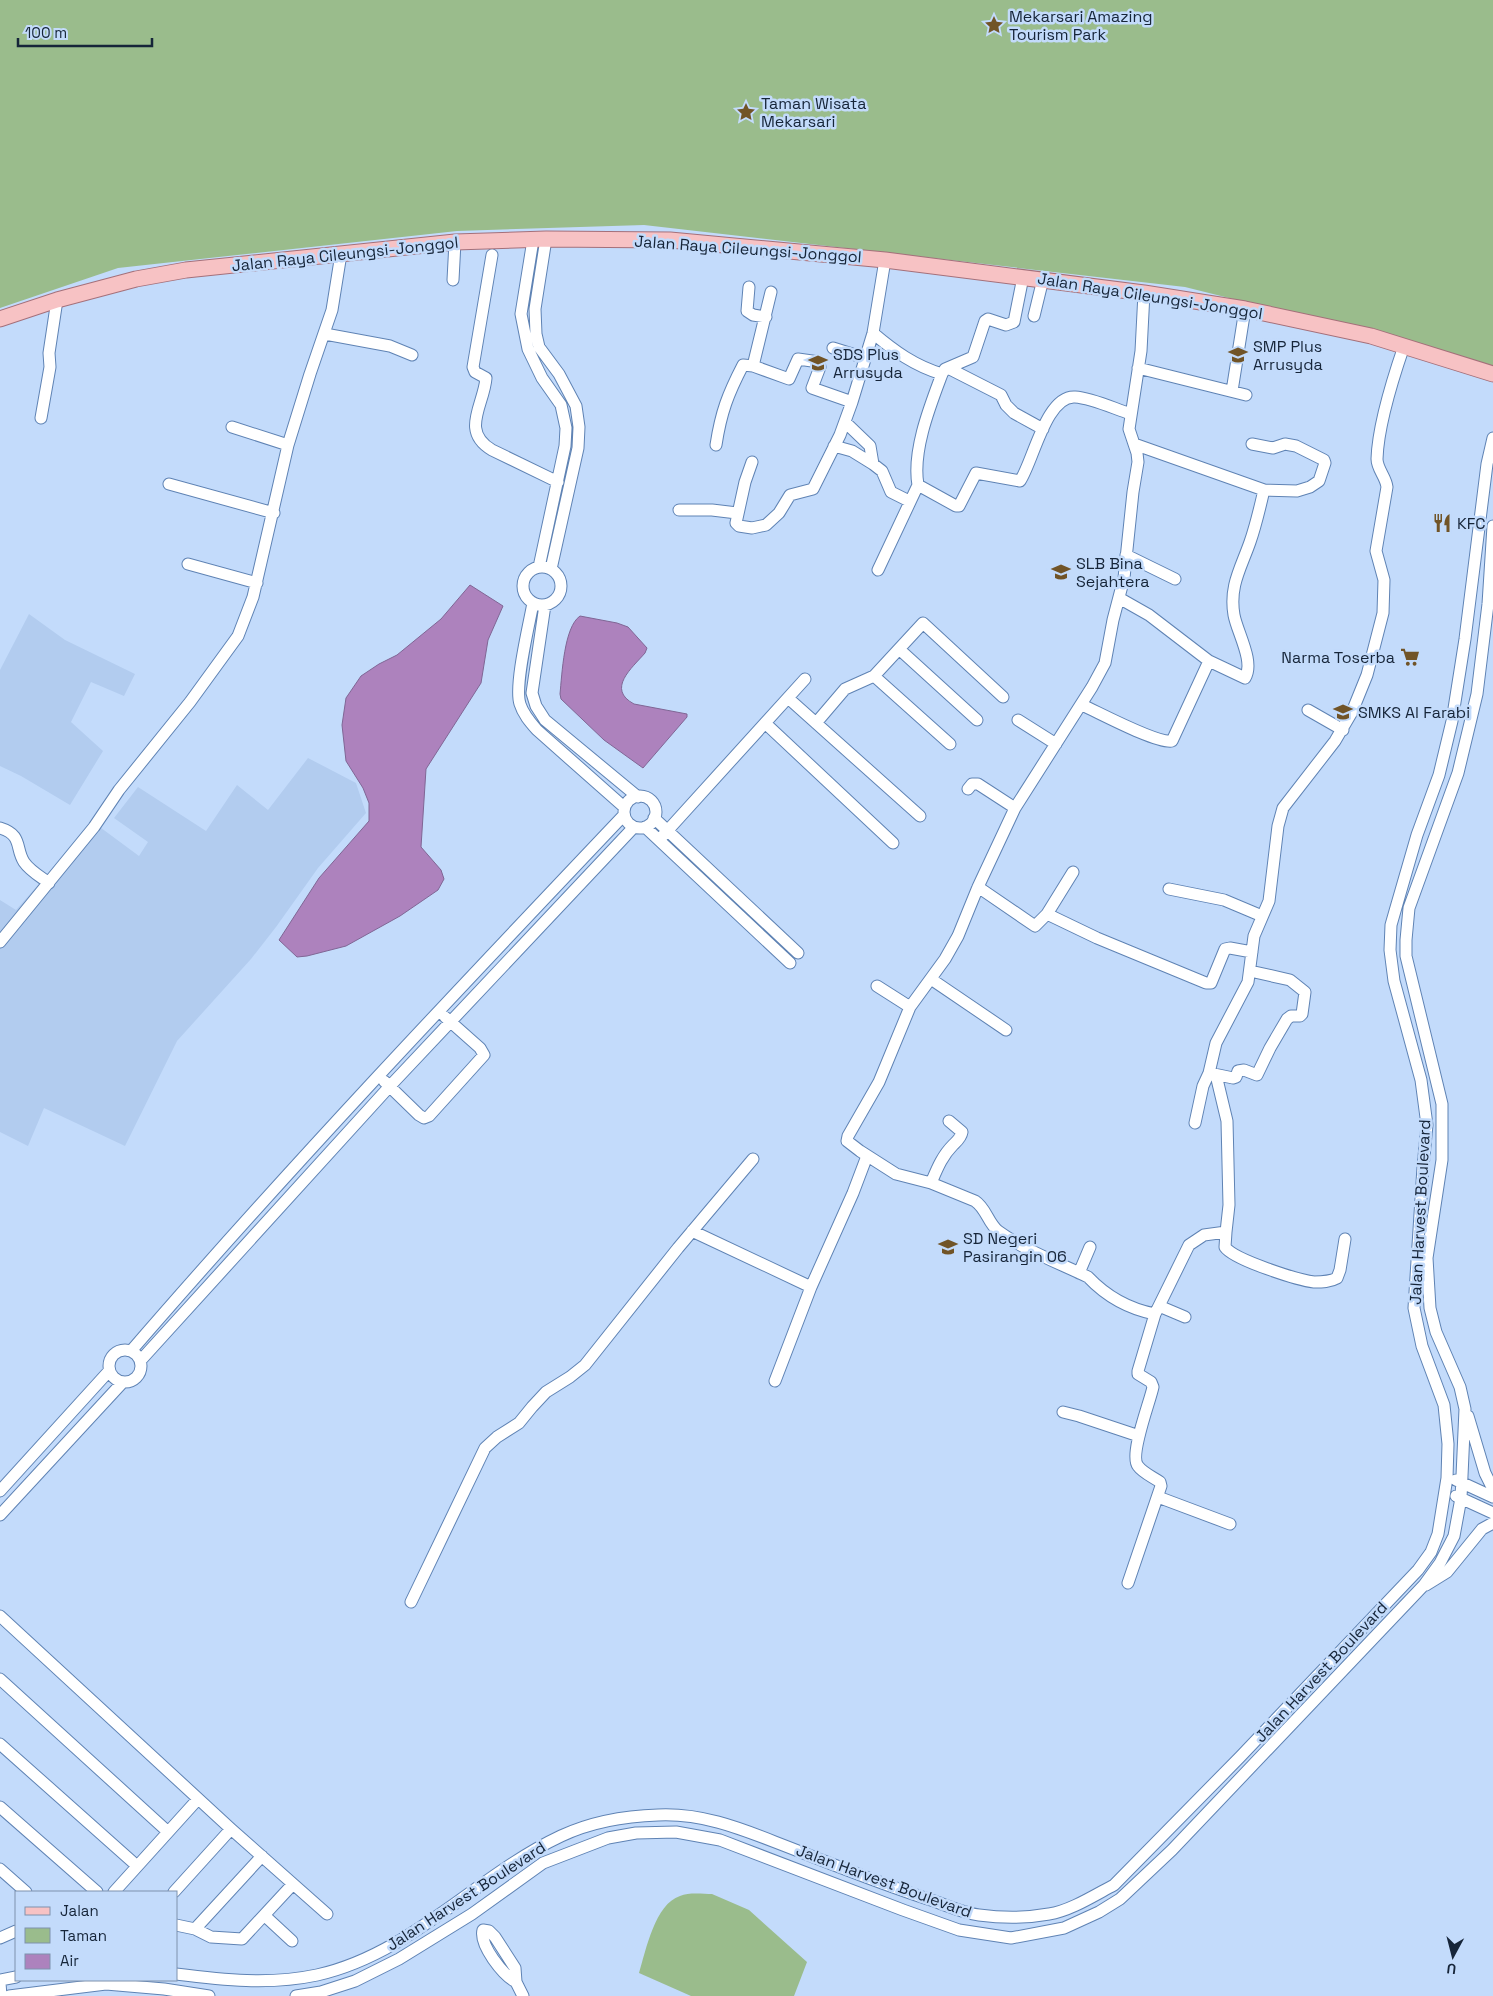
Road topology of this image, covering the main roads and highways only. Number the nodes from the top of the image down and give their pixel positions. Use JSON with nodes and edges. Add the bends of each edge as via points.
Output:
{"nodes":[{"id":1,"x":0,"y":319,"type":"edge"},
{"id":2,"x":1493,"y":374,"type":"edge"}],
"edges":[{"from":1,"to":2,"type":"main road","name":"Jalan Raya Cileungsi-Jonggol","via":[[136,279],[186,270],[454,242],[670,240],[885,260],[1245,309],[1371,336]]}]}
